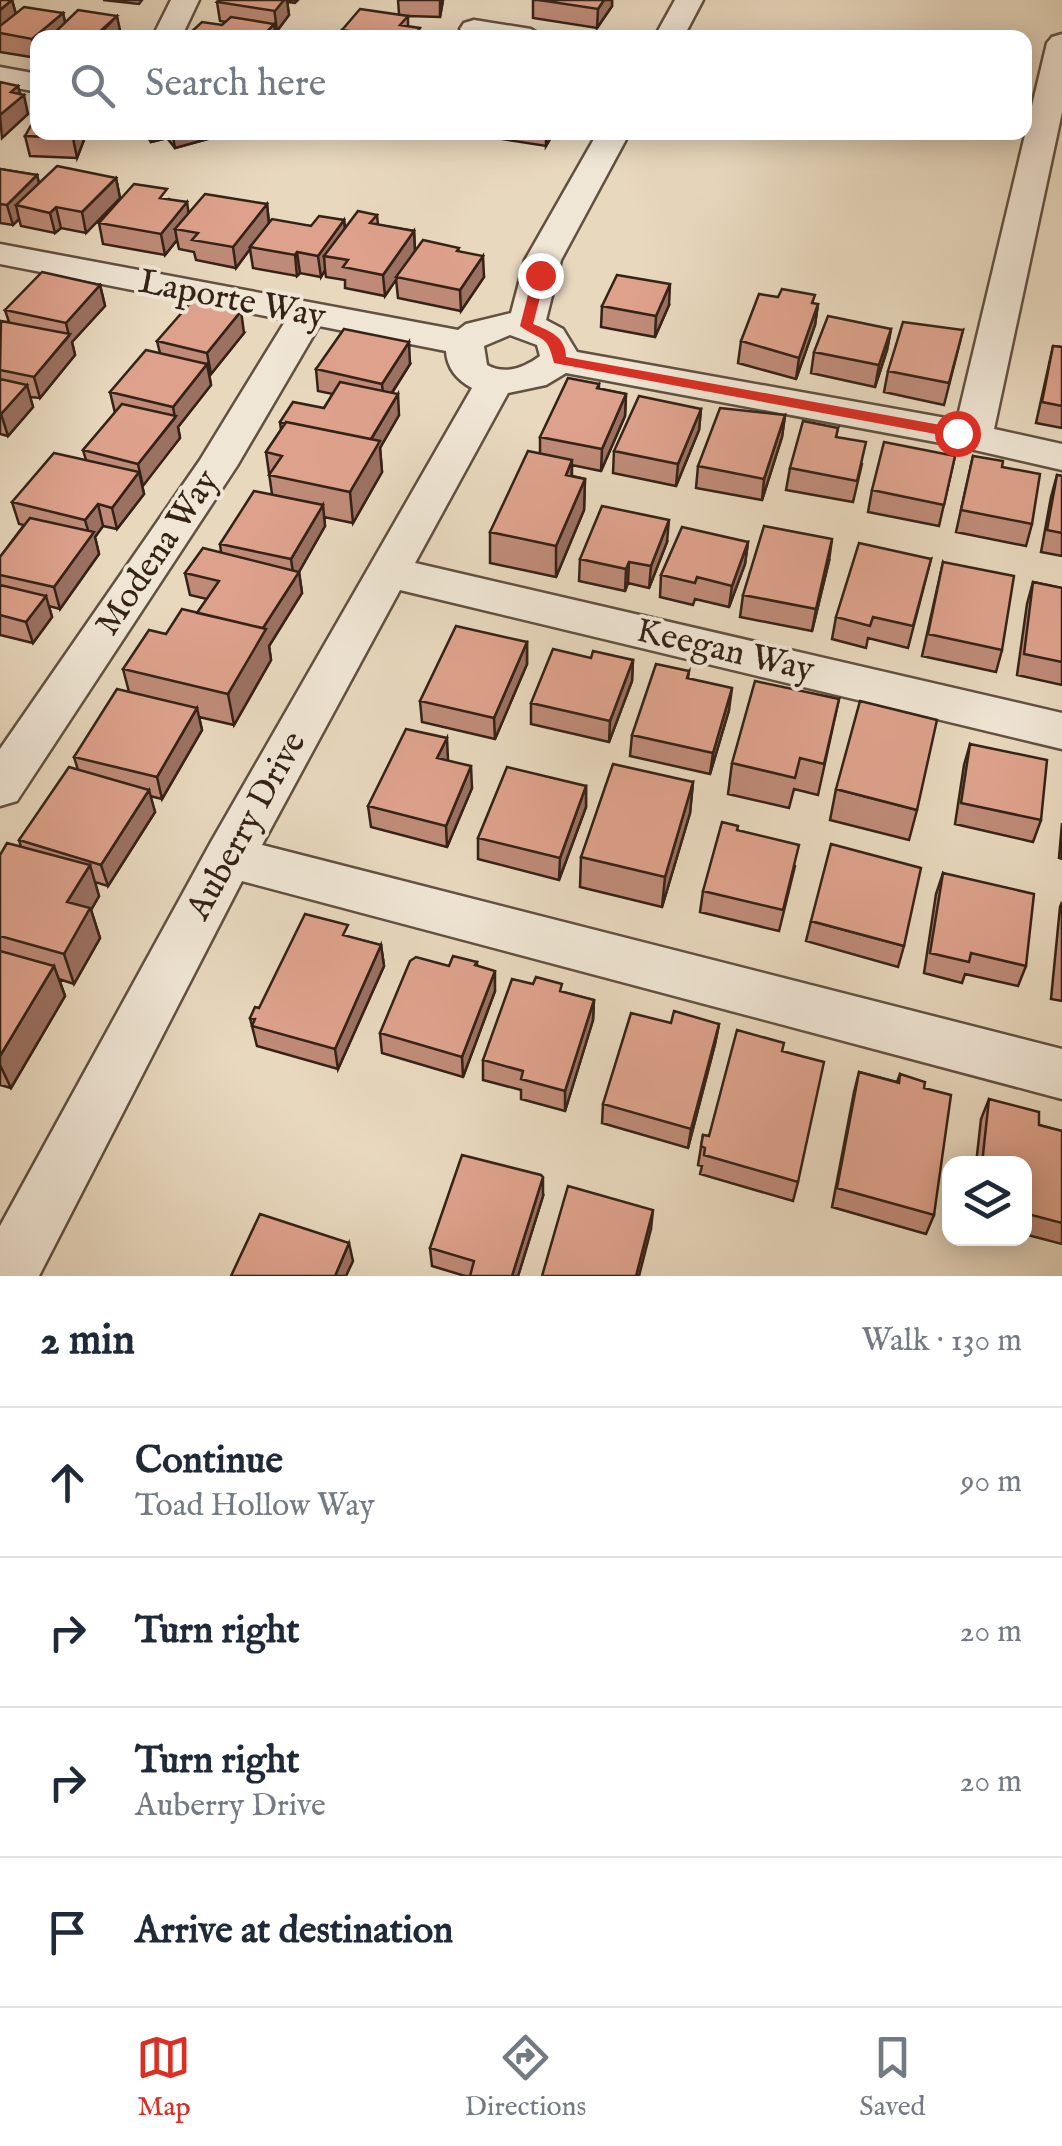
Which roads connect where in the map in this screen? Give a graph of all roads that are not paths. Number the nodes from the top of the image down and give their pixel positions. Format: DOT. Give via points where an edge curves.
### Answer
graph roads {
  1 [pos="185,0"];
  2 [pos="689,0"];
  3 [pos="489,2"];
  4 [pos="170,30"];
  5 [pos="473,30"];
  6 [pos="672,30"];
  7 [pos="1062,43"];
  8 [pos="0,76"];
  9 [pos="30,82"];
  10 [pos="610,140"];
  11 [pos="14,257"];
  12 [pos="0,289"];
  13 [pos="308,315"];
  14 [pos="526,326"];
  15 [pos="559,360"];
  16 [pos="480,362"];
  17 [pos="973,436"];
  18 [pos="1062,457"];
  19 [pos="388,572"];
  20 [pos="1062,731"];
  21 [pos="0,787"];
  22 [pos="229,856"];
  23 [pos="1062,1074"];
  24 [pos="6,1276"];
  1 -- 4 [label="street"];
  2 -- 6 [label="street"];
  3 -- 5 [label="street"];
  7 -- 17 [label="street"];
  8 -- 9 [label="street"];
  10 -- 14 [label="street" via="543,260"];
  11 -- 12 [label="street"];
  11 -- 13 [label="street, Laporte Way"];
  13 -- 16 [label="street, Laporte Way"];
  13 -- 21 [label="street, Modena Way" via="218,466"];
  14 -- 15 [label="street" via="550,336"];
  14 -- 16 [label="street" via="493,326"];
  15 -- 16 [label="street" via="529,381"];
  15 -- 17 [label="street"];
  16 -- 19 [label="street, Auberry Drive"];
  17 -- 18 [label="street"];
  19 -- 20 [label="street, Keegan Way"];
  19 -- 22 [label="street, Auberry Drive"];
  22 -- 23 [label="street"];
  22 -- 24 [label="street, Auberry Drive"];
}
